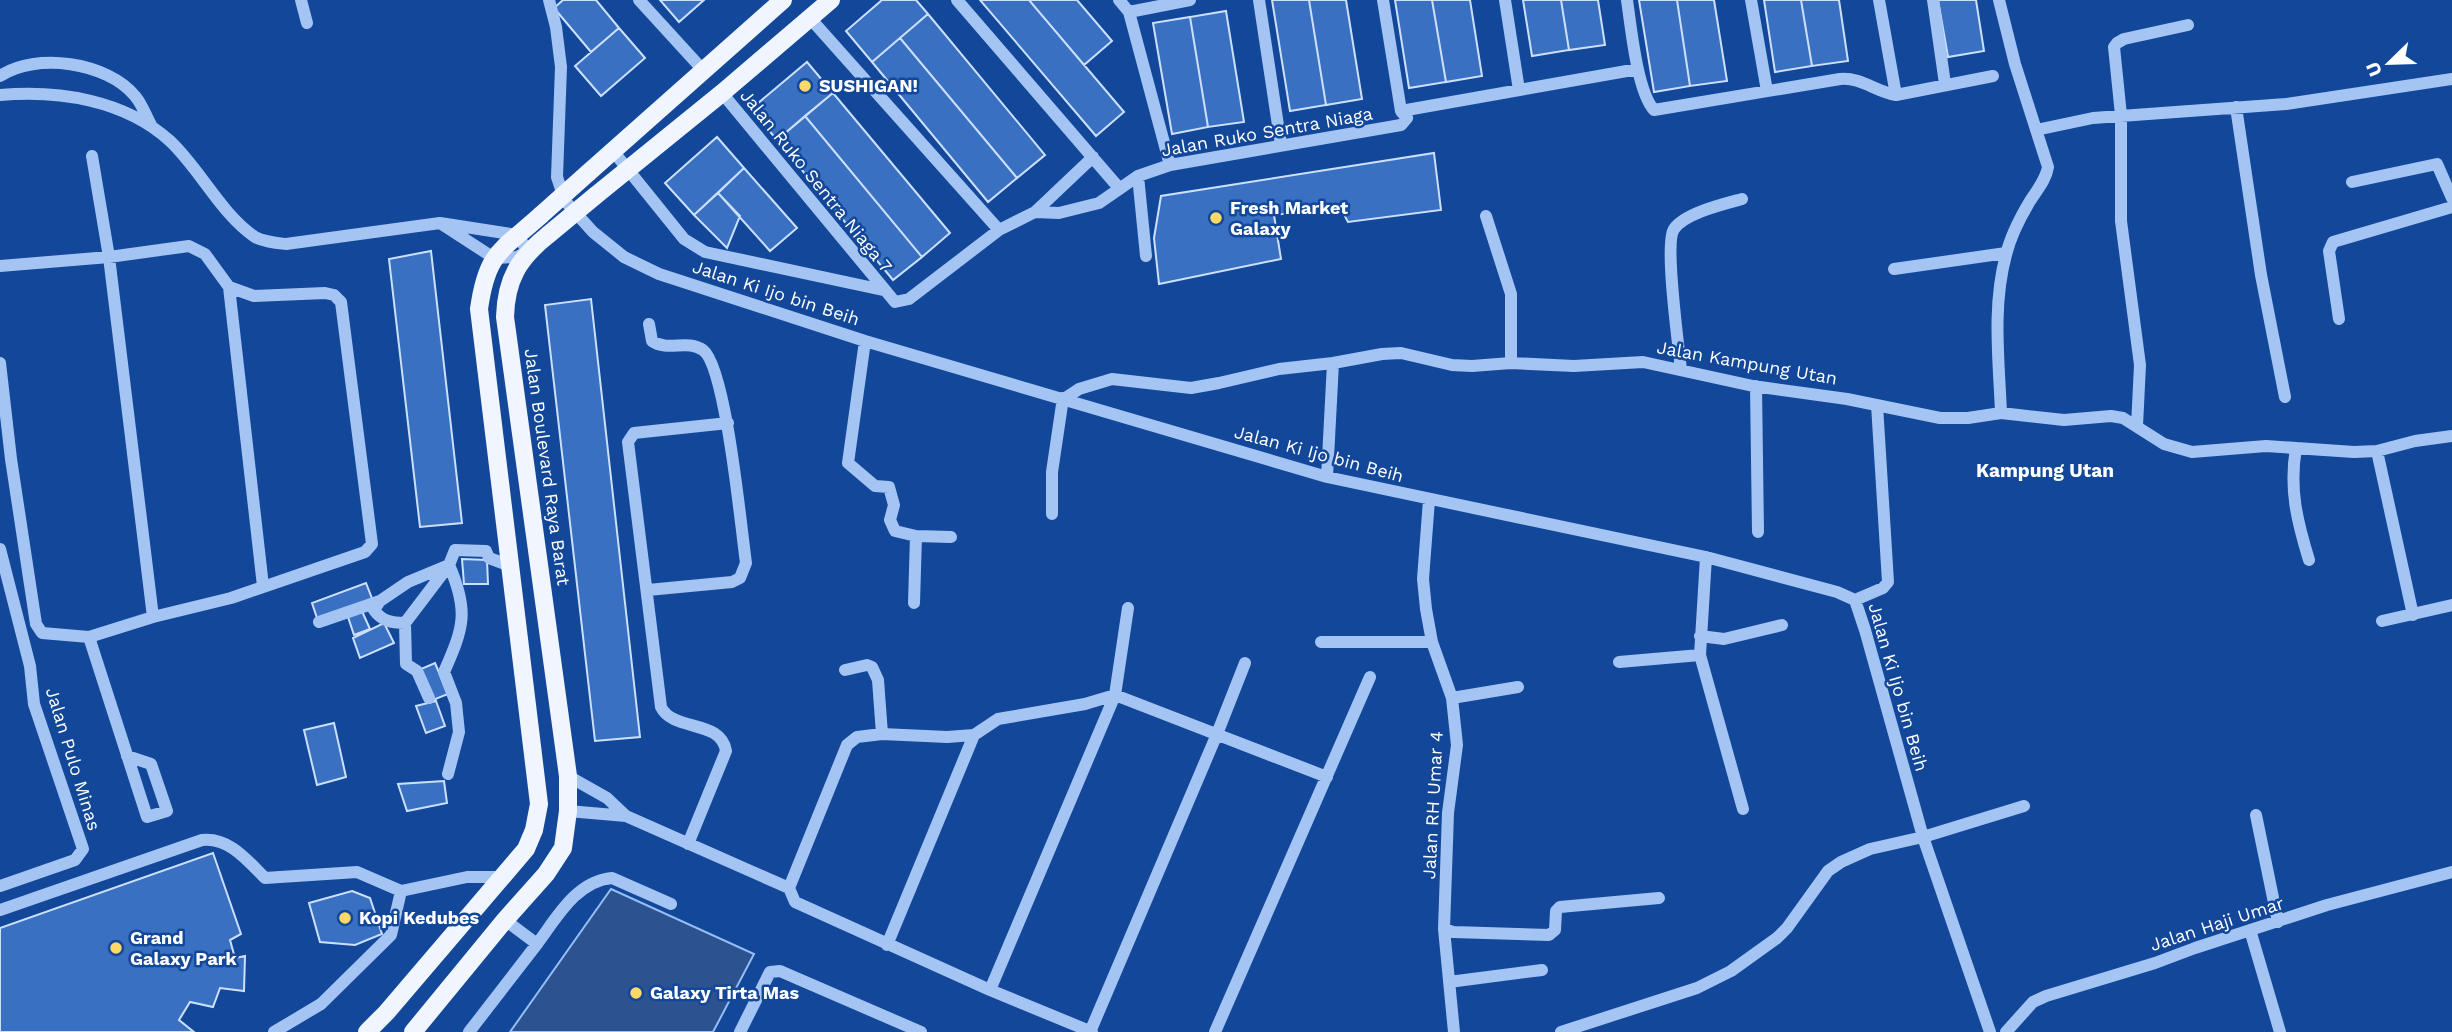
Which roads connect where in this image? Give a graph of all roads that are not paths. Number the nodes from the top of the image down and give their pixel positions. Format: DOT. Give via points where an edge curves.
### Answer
graph roads {
  1 [pos="301,0"];
  2 [pos="549,0"];
  3 [pos="639,0"];
  4 [pos="783,0"];
  5 [pos="831,0"];
  6 [pos="957,0"];
  7 [pos="1119,0"];
  8 [pos="1190,0"];
  9 [pos="1259,0"];
  10 [pos="1383,0"];
  11 [pos="1505,0"];
  12 [pos="1627,0"];
  13 [pos="1751,0"];
  14 [pos="1879,0"];
  15 [pos="1933,0"];
  16 [pos="1998,0"];
  17 [pos="1129,12"];
  18 [pos="809,17"];
  19 [pos="307,23"];
  20 [pos="2188,25"];
  21 [pos="703,69"];
  22 [pos="1638,69"];
  23 [pos="0,76"];
  24 [pos="1993,76"];
  25 [pos="2448,80"];
  26 [pos="1945,84"];
  27 [pos="1519,90"];
  28 [pos="1767,91"];
  29 [pos="722,93"];
  30 [pos="0,95"];
  31 [pos="1896,95"];
  32 [pos="2236,107"];
  33 [pos="1401,111"];
  34 [pos="2121,115"];
  35 [pos="643,123"];
  36 [pos="151,125"];
  37 [pos="2036,130"];
  38 [pos="663,143"];
  39 [pos="1281,145"];
  40 [pos="612,151"];
  41 [pos="92,156"];
  42 [pos="1093,157"];
  43 [pos="1170,165"];
  44 [pos="628,170"];
  45 [pos="1138,176"];
  46 [pos="2352,182"];
  47 [pos="1119,188"];
  48 [pos="2452,198"];
  49 [pos="1742,199"];
  50 [pos="2452,207"];
  51 [pos="1035,212"];
  52 [pos="1486,216"];
  53 [pos="440,223"];
  54 [pos="999,230"];
  55 [pos="517,235"];
  56 [pos="528,251"];
  57 [pos="2006,253"];
  58 [pos="1146,256"];
  59 [pos="109,257"];
  60 [pos="494,258"];
  61 [pos="0,266"];
  62 [pos="1894,269"];
  63 [pos="229,287"];
  64 [pos="883,290"];
  65 [pos="2339,319"];
  66 [pos="649,324"];
  67 [pos="865,341"];
  68 [pos="0,363"];
  69 [pos="1333,363"];
  70 [pos="1511,363"];
  71 [pos="1681,370"];
  72 [pos="1756,386"];
  73 [pos="2285,397"];
  74 [pos="1063,399"];
  75 [pos="1877,405"];
  76 [pos="2001,413"];
  77 [pos="728,423"];
  78 [pos="2137,426"];
  79 [pos="2452,436"];
  80 [pos="2296,448"];
  81 [pos="2377,451"];
  82 [pos="1327,477"];
  83 [pos="1429,500"];
  84 [pos="531,501"];
  85 [pos="502,505"];
  86 [pos="1052,514"];
  87 [pos="1758,532"];
  88 [pos="916,536"];
  89 [pos="951,537"];
  90 [pos="0,549"];
  91 [pos="1706,557"];
  92 [pos="2309,560"];
  93 [pos="449,565"];
  94 [pos="508,565"];
  95 [pos="263,586"];
  96 [pos="648,590"];
  97 [pos="1855,600"];
  98 [pos="380,601"];
  99 [pos="914,604"];
  100 [pos="2452,606"];
  101 [pos="1128,608"];
  102 [pos="2413,615"];
  103 [pos="153,617"];
  104 [pos="2382,621"];
  105 [pos="319,622"];
  106 [pos="405,624"];
  107 [pos="1782,625"];
  108 [pos="1700,636"];
  109 [pos="89,637"];
  110 [pos="1321,642"];
  111 [pos="1432,642"];
  112 [pos="1700,655"];
  113 [pos="1619,662"];
  114 [pos="1245,663"];
  115 [pos="845,670"];
  116 [pos="1370,677"];
  117 [pos="1518,687"];
  118 [pos="1115,695"];
  119 [pos="429,698"];
  120 [pos="1452,698"];
  121 [pos="882,734"];
  122 [pos="1217,734"];
  123 [pos="974,735"];
  124 [pos="127,756"];
  125 [pos="448,774"];
  126 [pos="568,776"];
  127 [pos="1327,777"];
  128 [pos="2024,806"];
  129 [pos="1743,809"];
  130 [pos="568,811"];
  131 [pos="2256,815"];
  132 [pos="626,816"];
  133 [pos="1923,838"];
  134 [pos="688,844"];
  135 [pos="2452,872"];
  136 [pos="502,877"];
  137 [pos="0,886"];
  138 [pos="789,888"];
  139 [pos="401,891"];
  140 [pos="1659,898"];
  141 [pos="671,904"];
  142 [pos="0,910"];
  143 [pos="505,920"];
  144 [pos="2278,922"];
  145 [pos="1444,929"];
  146 [pos="2250,930"];
  147 [pos="537,944"];
  148 [pos="887,945"];
  149 [pos="1542,970"];
  150 [pos="1449,982"];
  151 [pos="990,990"];
  152 [pos="893,1026"];
  153 [pos="274,1032"];
  154 [pos="367,1032"];
  155 [pos="413,1032"];
  156 [pos="469,1032"];
  157 [pos="740,1032"];
  158 [pos="921,1032"];
  159 [pos="1091,1032"];
  160 [pos="1215,1032"];
  161 [pos="1454,1032"];
  162 [pos="1561,1032"];
  163 [pos="1990,1032"];
  164 [pos="2006,1032"];
  165 [pos="2280,1032"];
  1 -- 19 [label="street"];
  2 -- 67 [label="street, Jalan Ki Ijo bin Beih" via="561,66 557,177 573,212 624,257 659,274"];
  3 -- 21 [label="street"];
  4 -- 21 [label="main road"];
  5 -- 18 [label="main road, Jalan Boulevard Raya Barat"];
  6 -- 42 [label="street"];
  7 -- 17 [label="street"];
  8 -- 17 [label="street"];
  9 -- 39 [label="street"];
  10 -- 33 [label="street"];
  11 -- 27 [label="street"];
  12 -- 22 [label="street"];
  13 -- 28 [label="street"];
  14 -- 31 [label="street"];
  15 -- 26 [label="street"];
  16 -- 37 [label="street"];
  17 -- 43 [label="street"];
  18 -- 29 [label="main road, Jalan Boulevard Raya Barat"];
  18 -- 54 [label="street"];
  20 -- 34 [label="street" via="2124,38 2114,47"];
  21 -- 35 [label="main road"];
  22 -- 27 [label="street"];
  22 -- 28 [label="street" via="1654,110"];
  23 -- 36 [label="street" via="27,64 55,63 106,74 136,96"];
  24 -- 26 [label="street"];
  25 -- 32 [label="street"];
  26 -- 31 [label="street"];
  27 -- 33 [label="street"];
  28 -- 31 [label="street" via="1849,78"];
  29 -- 38 [label="main road, Jalan Boulevard Raya Barat"];
  29 -- 64 [label="street, Jalan Ruko Sentra Niaga 7"];
  30 -- 36 [label="street" via="64,95 98,103"];
  32 -- 34 [label="street"];
  32 -- 73 [label="street" via="2263,288"];
  33 -- 39 [label="street, Jalan Ruko Sentra Niaga" via="1407,118 1401,125"];
  34 -- 37 [label="street"];
  34 -- 78 [label="street" via="2121,221 2140,365"];
  35 -- 38 [label="main road"];
  35 -- 40 [label="main road"];
  36 -- 53 [label="street" via="256,237 286,244"];
  37 -- 57 [label="street" via="2047,173"];
  38 -- 44 [label="main road, Jalan Boulevard Raya Barat"];
  39 -- 43 [label="street, Jalan Ruko Sentra Niaga"];
  40 -- 44 [label="street"];
  40 -- 55 [label="main road, bridge"];
  41 -- 59 [label="street"];
  42 -- 47 [label="street"];
  42 -- 51 [label="street"];
  43 -- 45 [label="street, Jalan Ruko Sentra Niaga"];
  44 -- 56 [label="main road, Jalan Boulevard Raya Barat, bridge"];
  44 -- 64 [label="street" via="684,239 705,252"];
  45 -- 47 [label="street, Jalan Ruko Sentra Niaga"];
  45 -- 58 [label="street"];
  46 -- 48 [label="street" via="2437,164"];
  47 -- 51 [label="street, Jalan Ruko Sentra Niaga" via="1099,203 1079,210"];
  49 -- 71 [label="street" via="1687,218 1673,229 1672,279"];
  50 -- 65 [label="street" via="2333,242 2329,251"];
  51 -- 54 [label="street, Jalan Ruko Sentra Niaga"];
  52 -- 70 [label="street" via="1511,293"];
  53 -- 55 [label="street"];
  53 -- 60 [label="street"];
  54 -- 64 [label="street, Jalan Ruko Sentra Niaga" via="909,299 895,302"];
  55 -- 56 [label="street"];
  55 -- 60 [label="main road"];
  56 -- 60 [label="street" via="517,257"];
  56 -- 84 [label="main road, Jalan Boulevard Raya Barat" via="512,276 505,317"];
  57 -- 62 [label="street"];
  57 -- 76 [label="street" via="1998,307"];
  59 -- 61 [label="street"];
  59 -- 63 [label="street" via="196,247"];
  59 -- 103 [label="street"];
  60 -- 85 [label="main road" via="483,280 479,309"];
  63 -- 95 [label="street"];
  63 -- 95 [label="street" via="254,296 325,293 341,302 372,544 365,552"];
  66 -- 77 [label="street" via="650,337 658,345 692,344 706,352"];
  67 -- 74 [label="street, Jalan Ki Ijo bin Beih"];
  67 -- 88 [label="street" via="848,463 875,486 889,487 895,531"];
  68 -- 109 [label="street" via="36,624 43,633"];
  69 -- 70 [label="street, Jalan Kampung Utan" via="1382,354 1416,355 1452,365"];
  69 -- 74 [label="street, Jalan Kampung Utan" via="1191,388 1112,379"];
  69 -- 82 [label="street"];
  70 -- 71 [label="street, Jalan Kampung Utan" via="1643,362"];
  71 -- 72 [label="street, Jalan Kampung Utan"];
  72 -- 75 [label="street, Jalan Kampung Utan"];
  72 -- 87 [label="street"];
  74 -- 82 [label="street, Jalan Ki Ijo bin Beih"];
  74 -- 86 [label="street" via="1052,472"];
  75 -- 76 [label="street, Jalan Kampung Utan" via="1940,418"];
  75 -- 97 [label="street" via="1888,582"];
  76 -- 78 [label="street, Jalan Kampung Utan" via="2064,420 2111,416"];
  77 -- 96 [label="street" via="746,563 740,578"];
  77 -- 96 [label="street" via="634,433 628,442"];
  78 -- 80 [label="street, Jalan Kampung Utan" via="2164,444 2192,452"];
  79 -- 81 [label="street, Jalan Kampung Utan"];
  80 -- 81 [label="street, Jalan Kampung Utan"];
  80 -- 92 [label="street" via="2291,474"];
  81 -- 102 [label="street"];
  82 -- 83 [label="street, Jalan Ki Ijo bin Beih"];
  83 -- 91 [label="street, Jalan Ki Ijo bin Beih"];
  83 -- 111 [label="street, Jalan RH Umar 4" via="1423,579"];
  84 -- 85 [label="main road"];
  84 -- 126 [label="main road, Jalan Boulevard Raya Barat"];
  85 -- 94 [label="main road"];
  88 -- 89 [label="street"];
  88 -- 99 [label="street"];
  90 -- 137 [label="street, Jalan Pulo Minas" via="30,666 34,704 83,849 75,860"];
  91 -- 97 [label="street, Jalan Ki Ijo bin Beih"];
  91 -- 108 [label="street"];
  93 -- 94 [label="street" via="455,550 486,551 489,558"];
  93 -- 98 [label="street" via="408,582"];
  93 -- 106 [label="street"];
  93 -- 125 [label="street" via="463,601 459,638 444,671 460,732"];
  94 -- 136 [label="main road" via="539,804 526,849"];
  95 -- 103 [label="street"];
  96 -- 134 [label="street" via="663,710 668,717 717,734 726,751"];
  97 -- 133 [label="street, Jalan Ki Ijo bin Beih"];
  98 -- 105 [label="street"];
  98 -- 106 [label="street" via="374,610 380,619"];
  100 -- 102 [label="street"];
  101 -- 118 [label="street"];
  102 -- 104 [label="street"];
  103 -- 109 [label="street"];
  106 -- 119 [label="street" via="406,664 417,671"];
  107 -- 108 [label="street" via="1724,639"];
  108 -- 112 [label="street"];
  109 -- 124 [label="street"];
  110 -- 111 [label="street"];
  111 -- 120 [label="street, Jalan RH Umar 4"];
  112 -- 113 [label="street"];
  112 -- 129 [label="street"];
  114 -- 122 [label="street"];
  115 -- 121 [label="street" via="867,665 875,672"];
  116 -- 127 [label="street"];
  117 -- 120 [label="street"];
  118 -- 122 [label="street"];
  118 -- 123 [label="street" via="998,719"];
  118 -- 151 [label="street"];
  120 -- 145 [label="street, Jalan RH Umar 4" via="1457,745 1448,813"];
  121 -- 123 [label="street"];
  121 -- 138 [label="street" via="858,737 847,745"];
  122 -- 127 [label="street"];
  122 -- 159 [label="street"];
  123 -- 148 [label="street"];
  124 -- 124 [label="street" via="147,817 167,811 151,764"];
  126 -- 130 [label="main road, Jalan Boulevard Raya Barat"];
  126 -- 132 [label="street"];
  127 -- 160 [label="street"];
  128 -- 133 [label="street"];
  130 -- 132 [label="street"];
  130 -- 143 [label="main road, Jalan Boulevard Raya Barat" via="563,848"];
  131 -- 144 [label="street"];
  132 -- 134 [label="street"];
  133 -- 162 [label="street" via="1870,849 1841,862 1828,871 1777,938 1710,983"];
  133 -- 163 [label="street, Jalan Ki Ijo bin Beih"];
  134 -- 138 [label="street"];
  135 -- 144 [label="street, Jalan Haji Umar"];
  136 -- 139 [label="street" via="467,877"];
  136 -- 154 [label="main road"];
  138 -- 148 [label="street" via="794,902"];
  139 -- 142 [label="street" via="357,872 265,878 231,846 214,839"];
  139 -- 153 [label="street" via="391,935 320,1004"];
  140 -- 145 [label="street" via="1560,907 1555,930 1549,935"];
  141 -- 147 [label="street" via="606,879 573,898"];
  143 -- 147 [label="street"];
  143 -- 155 [label="main road, Jalan Boulevard Raya Barat"];
  144 -- 146 [label="street, Jalan Haji Umar"];
  145 -- 150 [label="street, Jalan RH Umar 4"];
  146 -- 164 [label="street, Jalan Haji Umar" via="2046,996 2033,1002"];
  146 -- 165 [label="street"];
  147 -- 156 [label="street"];
  148 -- 151 [label="street"];
  149 -- 150 [label="street"];
  150 -- 161 [label="street, Jalan RH Umar 4"];
  151 -- 159 [label="street"];
  152 -- 157 [label="street" via="780,971 770,972"];
  152 -- 158 [label="street"];
}
